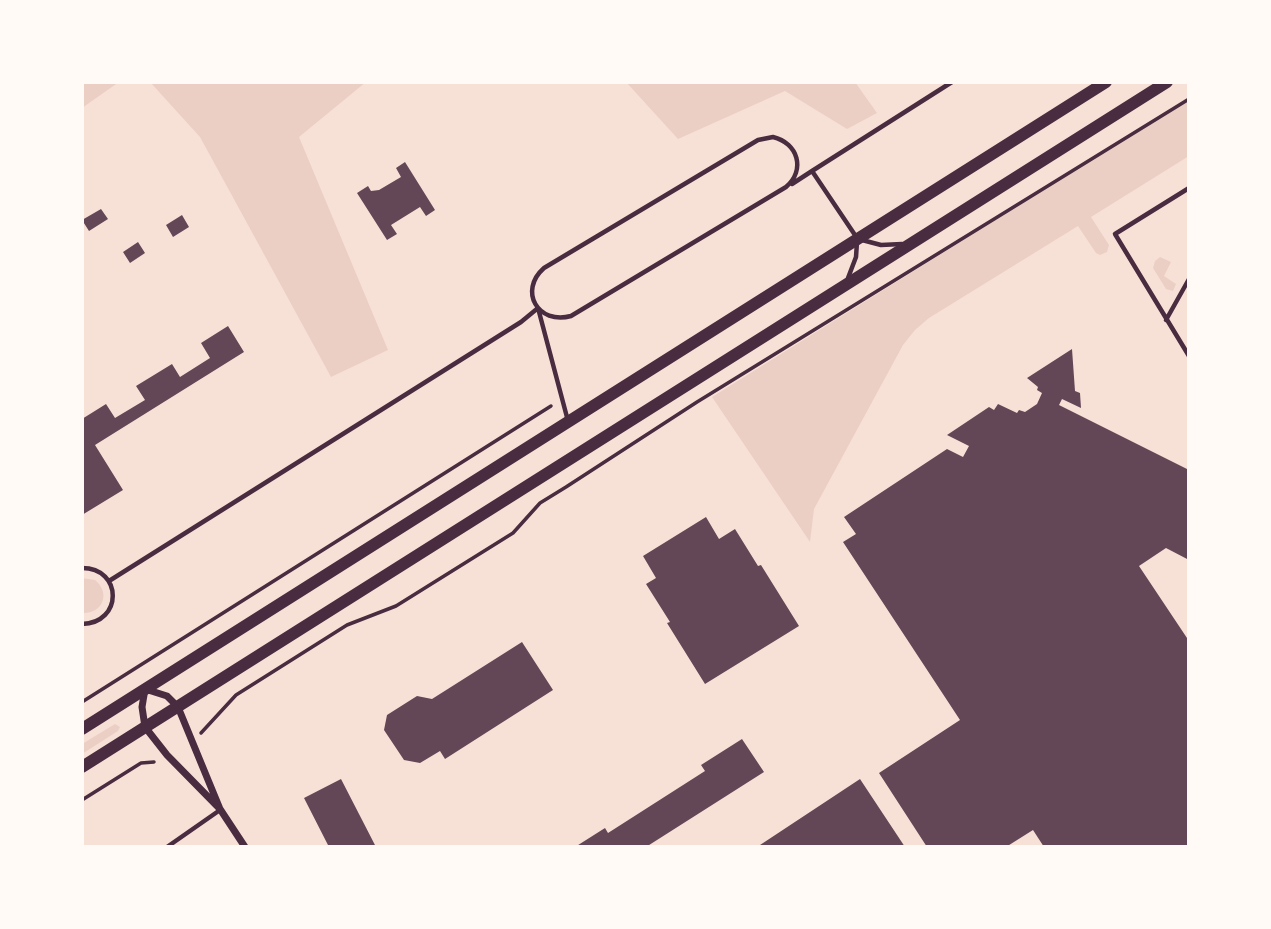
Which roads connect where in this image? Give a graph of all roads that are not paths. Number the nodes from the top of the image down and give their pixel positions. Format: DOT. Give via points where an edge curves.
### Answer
graph roads {
  1 [pos="952,82"];
  2 [pos="1106,82"];
  3 [pos="1167,82"];
  4 [pos="812,171"];
  5 [pos="786,187"];
  6 [pos="1189,188"];
  7 [pos="858,239"];
  8 [pos="912,243"];
  9 [pos="1189,279"];
  10 [pos="845,285"];
  11 [pos="538,308"];
  12 [pos="1166,320"];
  13 [pos="1189,356"];
  14 [pos="568,422"];
  15 [pos="82,568"];
  16 [pos="109,581"];
  17 [pos="82,624"];
  18 [pos="145,689"];
  19 [pos="178,707"];
  20 [pos="145,727"];
  21 [pos="82,729"];
  22 [pos="82,767"];
  23 [pos="220,809"];
  24 [pos="167,847"];
  25 [pos="245,847"];
  1 -- 4 [label="lane"];
  2 -- 7 [label="main road"];
  3 -- 8 [label="main road"];
  4 -- 5 [label="lane"];
  4 -- 7 [label="lane"];
  5 -- 11 [label="lane" via="571,316 551,317"];
  5 -- 11 [label="lane" via="797,170 794,150 778,138 758,140 544,268 532,289"];
  6 -- 12 [label="lane" via="1115,234"];
  7 -- 8 [label="lane" via="881,245"];
  7 -- 10 [label="lane"];
  7 -- 14 [label="main road"];
  8 -- 10 [label="main road"];
  9 -- 12 [label="lane"];
  10 -- 19 [label="main road"];
  11 -- 14 [label="lane"];
  11 -- 16 [label="lane"];
  12 -- 13 [label="lane"];
  14 -- 18 [label="main road"];
  15 -- 16 [label="lane" via="96,570"];
  16 -- 17 [label="lane" via="113,597 107,613 94,623"];
  18 -- 19 [label="street" via="167,696"];
  18 -- 20 [label="street"];
  18 -- 21 [label="main road"];
  19 -- 20 [label="main road"];
  19 -- 23 [label="street"];
  20 -- 22 [label="main road"];
  20 -- 23 [label="street"];
  23 -- 24 [label="lane"];
  23 -- 25 [label="street"];
}
